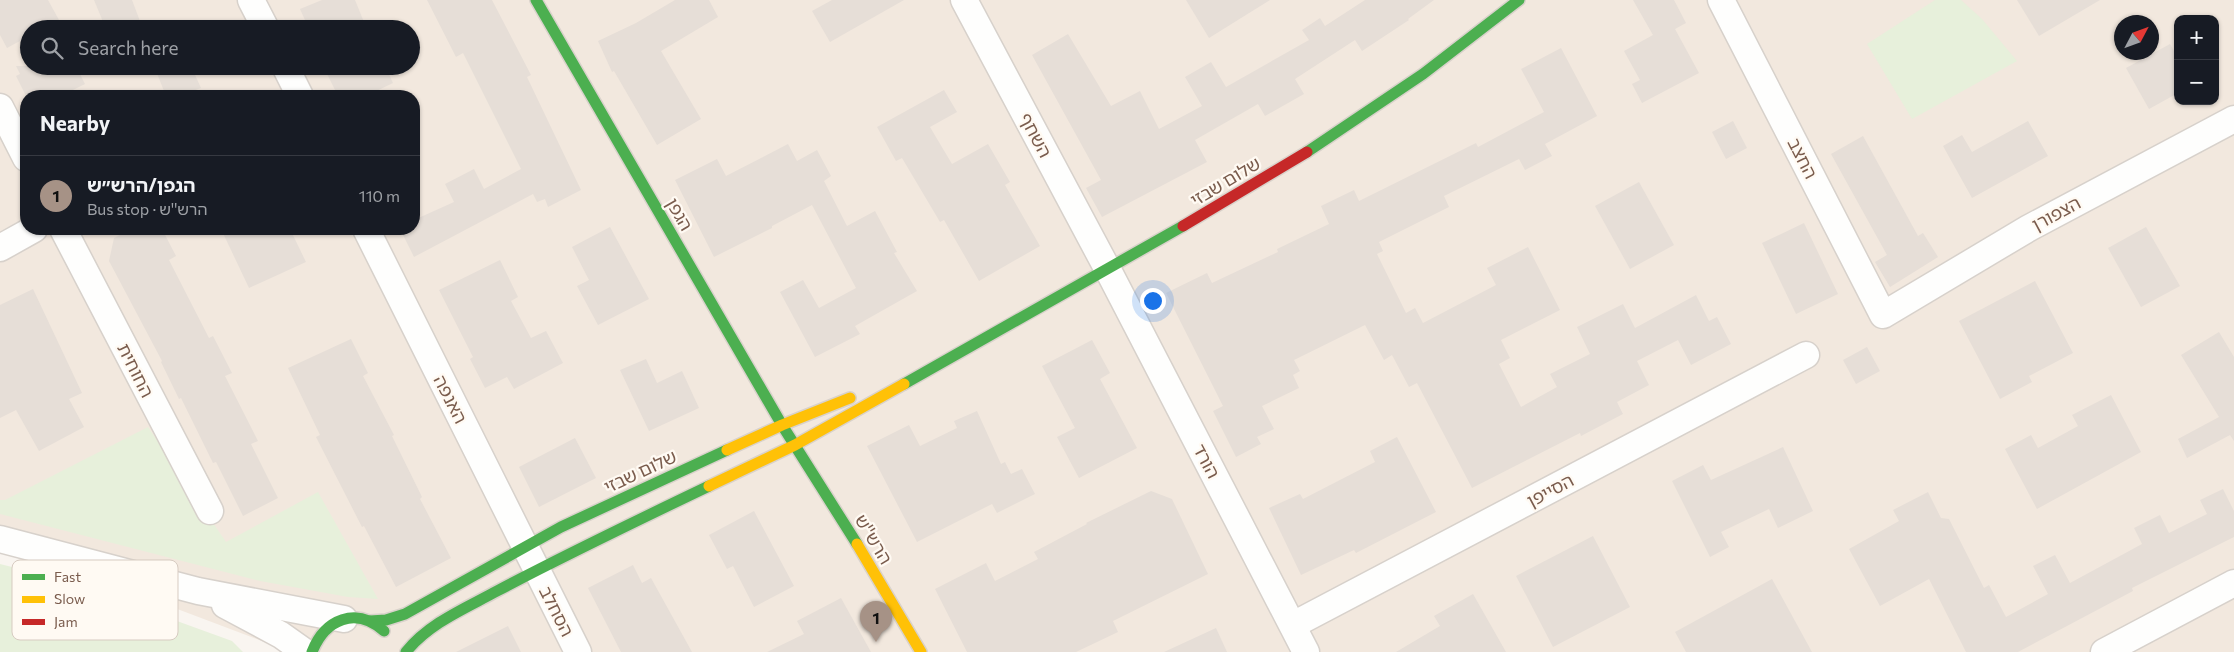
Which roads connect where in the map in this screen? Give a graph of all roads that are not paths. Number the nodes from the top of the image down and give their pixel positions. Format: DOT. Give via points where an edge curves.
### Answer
graph roads {
  1 [pos="251,0"];
  2 [pos="536,0"];
  3 [pos="964,0"];
  4 [pos="1519,0"];
  5 [pos="1722,0"];
  6 [pos="261,20"];
  7 [pos="289,75"];
  8 [pos="297,90"];
  9 [pos="0,107"];
  10 [pos="2234,119"];
  11 [pos="20,146"];
  12 [pos="23,235"];
  13 [pos="66,235"];
  14 [pos="369,235"];
  15 [pos="0,248"];
  16 [pos="1108,270"];
  17 [pos="1883,315"];
  18 [pos="1806,355"];
  19 [pos="934,366"];
  20 [pos="782,425"];
  21 [pos="795,445"];
  22 [pos="210,511"];
  23 [pos="0,539"];
  24 [pos="524,547"];
  25 [pos="80,560"];
  26 [pos="536,570"];
  27 [pos="2234,583"];
  28 [pos="178,586"];
  29 [pos="198,591"];
  30 [pos="344,619"];
  31 [pos="370,621"];
  32 [pos="1293,625"];
  33 [pos="390,638"];
  34 [pos="399,651"];
  35 [pos="305,652"];
  36 [pos="312,652"];
  37 [pos="578,652"];
  38 [pos="921,652"];
  39 [pos="1306,652"];
  40 [pos="2104,652"];
  1 -- 6 [label="street"];
  2 -- 20 [label="street, הגפן"];
  3 -- 16 [label="street, השחף"];
  4 -- 16 [label="street, שלום שבזי" via="1423,74 1289,164"];
  5 -- 17 [label="street, החצב"];
  7 -- 8 [label="street"];
  9 -- 11 [label="street"];
  10 -- 17 [label="street, הצפורן" via="2029,228"];
  12 -- 15 [label="street"];
  13 -- 22 [label="street, החוחית"];
  14 -- 24 [label="street, האנפה"];
  16 -- 19 [label="street, שלום שבזי"];
  16 -- 32 [label="street, הורד"];
  18 -- 32 [label="street, הסייפן"];
  19 -- 20 [label="street, שלום שבזי"];
  19 -- 21 [label="street, שלום שבזי"];
  20 -- 21 [label="street, הגפן"];
  20 -- 24 [label="street, שלום שבזי" via="626,496"];
  21 -- 26 [label="street, שלום שבזי"];
  21 -- 38 [label="street, הרש''ש"];
  23 -- 25 [label="street"];
  24 -- 26 [label="street, האנפה"];
  24 -- 31 [label="street, שלום שבזי" via="405,614"];
  26 -- 34 [label="street, שלום שבזי" via="430,629"];
  26 -- 37 [label="street, הסחלב"];
  27 -- 40 [label="street"];
  28 -- 29 [label="street"];
  29 -- 30 [label="street"];
  29 -- 35 [label="street" via="257,621"];
  30 -- 31 [label="street, שלום שבזי"];
  30 -- 36 [label="street" via="322,632"];
  31 -- 33 [label="street"];
  32 -- 39 [label="street, הורד"];
}
